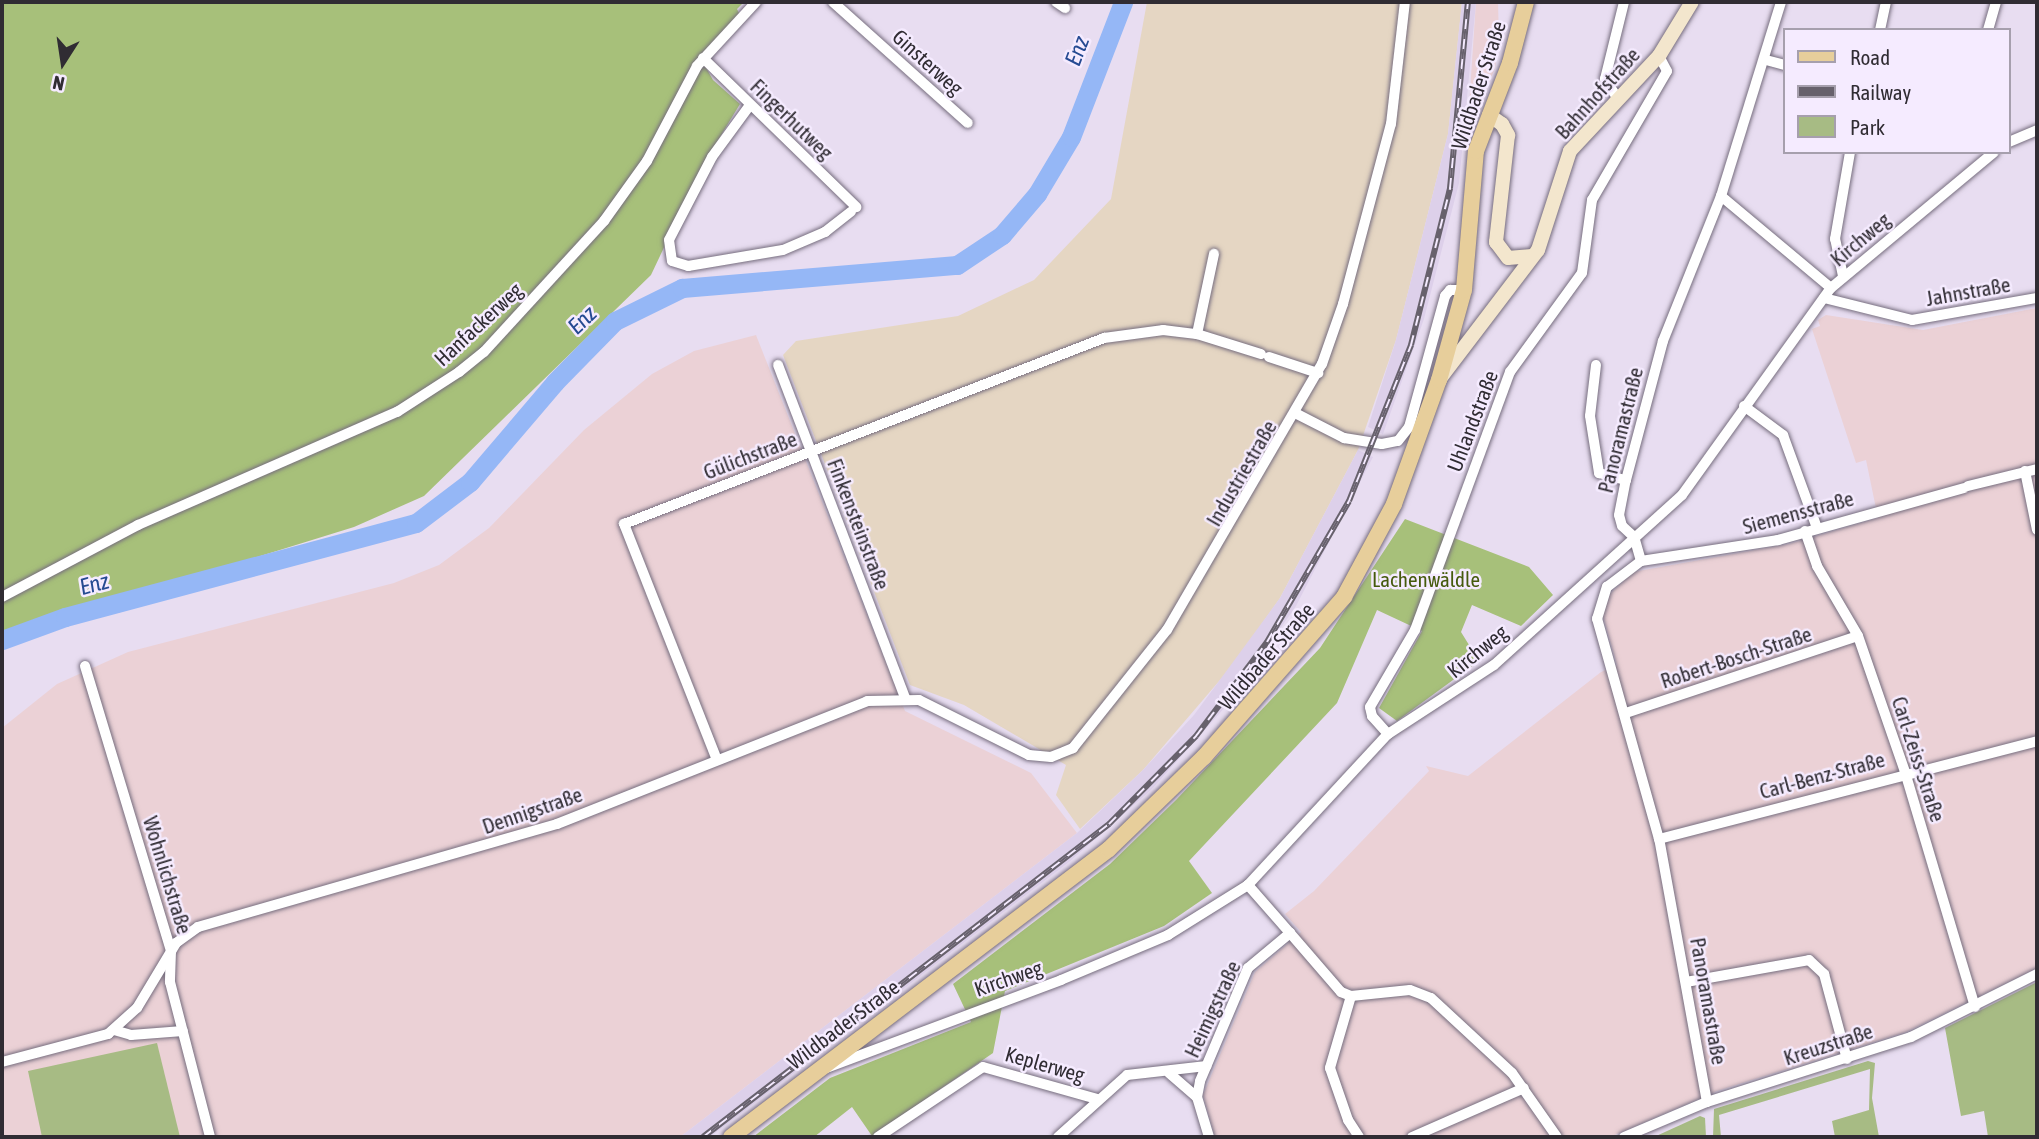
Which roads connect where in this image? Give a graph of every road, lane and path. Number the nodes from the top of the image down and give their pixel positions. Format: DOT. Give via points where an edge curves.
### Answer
graph roads {
  1 [pos="756,2"];
  2 [pos="833,2"];
  3 [pos="1405,2"];
  4 [pos="1527,2"];
  5 [pos="1624,2"];
  6 [pos="1692,2"];
  7 [pos="1781,2"];
  8 [pos="1886,2"];
  9 [pos="1996,2"];
  10 [pos="1880,28"];
  11 [pos="1989,28"];
  12 [pos="1659,55"];
  13 [pos="703,58"];
  14 [pos="1766,60"];
  15 [pos="1784,65"];
  16 [pos="1618,99"];
  17 [pos="750,106"];
  18 [pos="1489,115"];
  19 [pos="968,123"];
  20 [pos="2037,130"];
  21 [pos="2011,141"];
  22 [pos="1850,154"];
  23 [pos="1977,158"];
  24 [pos="1721,196"];
  25 [pos="1214,254"];
  26 [pos="1532,256"];
  27 [pos="1843,276"];
  28 [pos="1464,290"];
  29 [pos="1828,293"];
  30 [pos="2037,298"];
  31 [pos="1197,334"];
  32 [pos="778,365"];
  33 [pos="1596,365"];
  34 [pos="1318,373"];
  35 [pos="1438,380"];
  36 [pos="1744,406"];
  37 [pos="1297,414"];
  38 [pos="812,453"];
  39 [pos="2037,469"];
  40 [pos="2025,471"];
  41 [pos="1626,480"];
  42 [pos="1817,528"];
  43 [pos="2037,530"];
  44 [pos="1805,531"];
  45 [pos="1634,537"];
  46 [pos="1641,561"];
  47 [pos="2,597"];
  48 [pos="1858,636"];
  49 [pos="85,666"];
  50 [pos="905,698"];
  51 [pos="1626,713"];
  52 [pos="1388,734"];
  53 [pos="2037,741"];
  54 [pos="717,760"];
  55 [pos="1905,772"];
  56 [pos="1659,839"];
  57 [pos="1248,885"];
  58 [pos="1290,933"];
  59 [pos="171,951"];
  60 [pos="2037,974"];
  61 [pos="1686,982"];
  62 [pos="1351,996"];
  63 [pos="1975,1007"];
  64 [pos="114,1030"];
  65 [pos="183,1031"];
  66 [pos="865,1034"];
  67 [pos="886,1045"];
  68 [pos="1847,1059"];
  69 [pos="2,1062"];
  70 [pos="1206,1066"];
  71 [pos="815,1071"];
  72 [pos="1168,1073"];
  73 [pos="1524,1088"];
  74 [pos="1197,1097"];
  75 [pos="1097,1099"];
  76 [pos="1707,1101"];
  77 [pos="210,1137"];
  78 [pos="731,1137"];
  79 [pos="878,1137"];
  80 [pos="1058,1137"];
  81 [pos="1209,1137"];
  82 [pos="1359,1137"];
  83 [pos="1412,1137"];
  84 [pos="1557,1137"];
  85 [pos="1624,1137"];
  1 -- 13 [label="street, Hanfackerweg"];
  2 -- 19 [label="street, Ginsterweg"];
  3 -- 34 [label="street, Industriestraße" via="1391,124 1343,304"];
  4 -- 18 [label="main road, Wildbader Straße"];
  5 -- 16 [label="street" via="1605,79"];
  6 -- 12 [label="main road, Bahnhofstraße"];
  7 -- 14 [label="street, Panoramastraße"];
  8 -- 10 [label="street"];
  9 -- 11 [label="street"];
  12 -- 16 [label="main road, Bahnhofstraße"];
  12 -- 52 [label="street, Uhlandstraße" via="1667,71 1588,215 1582,273 1510,372 1415,630 1370,707"];
  13 -- 17 [label="street, Fingerhutweg"];
  13 -- 47 [label="street, Hanfackerweg" via="622,199 557,274 459,372 397,412 138,525"];
  14 -- 15 [label="street"];
  14 -- 24 [label="street, Panoramastraße"];
  16 -- 26 [label="main road, Bahnhofstraße" via="1570,151 1557,182 1545,236"];
  17 -- 17 [label="street, Fingerhutweg" via="712,157 669,240 672,261 688,266 783,250 825,232 854,210"];
  18 -- 26 [label="main road" via="1508,135 1496,242 1508,258"];
  18 -- 28 [label="main road, Wildbader Straße" via="1473,173"];
  20 -- 21 [label="street"];
  22 -- 27 [label="street" via="1835,239"];
  23 -- 27 [label="street, Kirchweg"];
  24 -- 29 [label="street"];
  24 -- 41 [label="street, Panoramastraße" via="1663,341"];
  25 -- 31 [label="street"];
  26 -- 35 [label="main road, Bahnhofstraße" via="1525,272"];
  27 -- 29 [label="street, Kirchweg"];
  28 -- 35 [label="main road, Wildbader Straße"];
  28 -- 37 [label="street" via="1450,290 1445,296 1409,427 1398,440 1382,444 1344,438"];
  29 -- 30 [label="street, Jahnstraße" via="1912,320"];
  29 -- 36 [label="street, Kirchweg"];
  31 -- 34 [label="street"];
  31 -- 38 [label="street, Gülichstraße" via="1127,332"];
  32 -- 38 [label="street, Finkensteinstraße"];
  33 -- 41 [label="street" via="1590,416 1599,473"];
  34 -- 37 [label="street, Industriestraße"];
  35 -- 66 [label="main road, Wildbader Straße" via="1394,504 1364,563 1300,652 1204,757 1109,849"];
  36 -- 42 [label="street" via="1783,435"];
  36 -- 45 [label="street, Kirchweg" via="1682,495"];
  37 -- 50 [label="street, Industriestraße" via="1167,630 1073,748 1051,757 1029,755 952,713"];
  38 -- 50 [label="street, Finkensteinstraße"];
  38 -- 54 [label="street, Gülichstraße" via="624,524"];
  39 -- 40 [label="street, Siemensstraße"];
  40 -- 42 [label="street, Siemensstraße"];
  40 -- 43 [label="street"];
  41 -- 45 [label="street, Panoramastraße" via="1619,515 1622,526"];
  42 -- 44 [label="street, Siemensstraße"];
  44 -- 46 [label="street, Siemensstraße" via="1748,547"];
  44 -- 48 [label="street, Carl-Zeiss-Straße" via="1817,566"];
  45 -- 46 [label="street, Panoramastraße"];
  45 -- 52 [label="street, Kirchweg" via="1494,665"];
  46 -- 51 [label="street, Panoramastraße" via="1607,587 1597,619"];
  48 -- 51 [label="street, Robert-Bosch-Straße"];
  48 -- 55 [label="street, Carl-Zeiss-Straße"];
  49 -- 59 [label="street, Wohnlichstraße"];
  50 -- 54 [label="street, Dennigstraße" via="867,701"];
  51 -- 56 [label="street, Panoramastraße"];
  52 -- 57 [label="street, Kirchweg"];
  53 -- 55 [label="street, Carl-Benz-Straße"];
  54 -- 59 [label="street, Dennigstraße" via="488,846 210,922"];
  55 -- 56 [label="street, Carl-Benz-Straße"];
  55 -- 63 [label="street, Carl-Zeiss-Straße"];
  56 -- 61 [label="street, Panoramastraße"];
  57 -- 58 [label="street"];
  57 -- 67 [label="street, Kirchweg" via="1168,934"];
  58 -- 62 [label="street" via="1333,987"];
  58 -- 70 [label="street, Heimigstraße" via="1248,968"];
  59 -- 64 [label="street" via="137,1008"];
  59 -- 65 [label="street, Wohnlichstraße" via="170,982"];
  60 -- 63 [label="street, Kreuzstraße"];
  61 -- 68 [label="street" via="1810,960 1824,974"];
  61 -- 76 [label="street, Panoramastraße"];
  62 -- 73 [label="street" via="1396,990 1431,999"];
  62 -- 82 [label="street" via="1330,1068 1348,1120"];
  63 -- 68 [label="street, Kreuzstraße"];
  64 -- 65 [label="street" via="131,1035"];
  64 -- 69 [label="street" via="72,1047"];
  65 -- 77 [label="street, Wohnlichstraße"];
  66 -- 67 [label="street"];
  66 -- 71 [label="main road, Wildbader Straße"];
  67 -- 71 [label="street, Kirchweg"];
  68 -- 76 [label="street, Kreuzstraße"];
  70 -- 72 [label="street"];
  70 -- 74 [label="street, Heimigstraße"];
  71 -- 78 [label="main road, Wildbader Straße"];
  72 -- 74 [label="street"];
  72 -- 75 [label="street" via="1153,1070 1127,1075"];
  73 -- 83 [label="street"];
  73 -- 84 [label="street"];
  74 -- 81 [label="street"];
  75 -- 79 [label="street, Keplerweg" via="983,1068"];
  75 -- 80 [label="street"];
  76 -- 85 [label="street, Kreuzstraße"];
}
